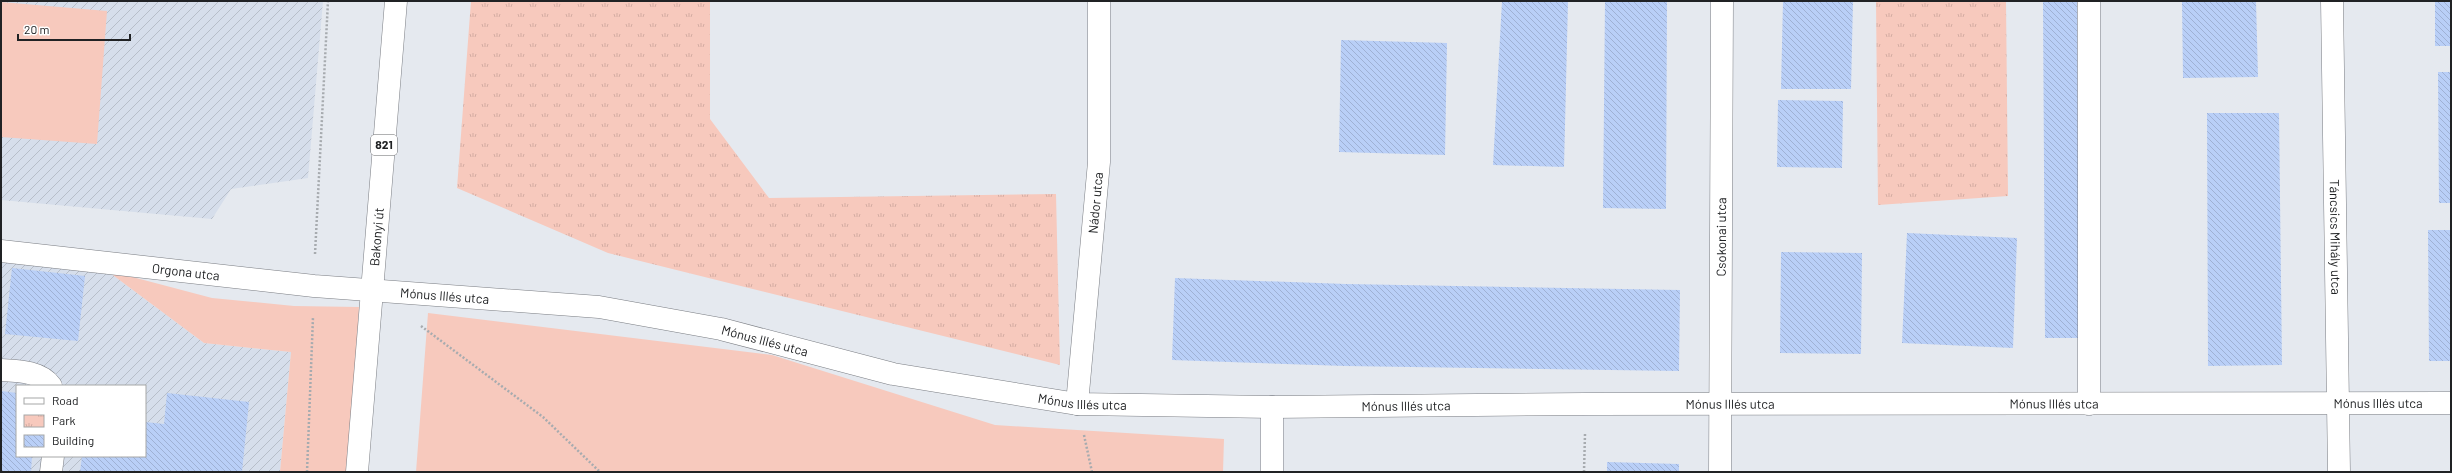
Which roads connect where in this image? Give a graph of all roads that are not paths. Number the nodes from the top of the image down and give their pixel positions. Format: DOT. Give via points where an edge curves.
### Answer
graph roads {
  1 [pos="396,1"];
  2 [pos="1099,1"];
  3 [pos="1722,1"];
  4 [pos="2089,1"];
  5 [pos="2332,1"];
  6 [pos="1,251"];
  7 [pos="371,290"];
  8 [pos="1,370"];
  9 [pos="51,385"];
  10 [pos="2451,403"];
  11 [pos="1077,404"];
  12 [pos="2089,404"];
  13 [pos="2337,404"];
  14 [pos="1721,405"];
  15 [pos="1272,407"];
  16 [pos="53,457"];
  17 [pos="51,472"];
  18 [pos="357,472"];
  19 [pos="1272,472"];
  20 [pos="1720,472"];
  21 [pos="2338,472"];
  1 -- 7 [label="street, Bakonyi út / 821"];
  2 -- 11 [label="street, Nádor utca" via="1099,162"];
  3 -- 14 [label="street, Csokonai utca"];
  4 -- 12 [label="street"];
  5 -- 13 [label="street, Táncsics Mihály utca"];
  6 -- 7 [label="street, Orgona utca"];
  7 -- 11 [label="street, Mónus Illés utca" via="599,307 721,329 893,374"];
  7 -- 18 [label="street, Bakonyi út / 821"];
  8 -- 9 [label="street" via="29,372 47,380"];
  10 -- 13 [label="street, Mónus Illés utca"];
  11 -- 15 [label="street, Mónus Illés utca"];
  12 -- 13 [label="street, Mónus Illés utca"];
  12 -- 14 [label="street, Mónus Illés utca"];
  13 -- 21 [label="street, Táncsics Mihály utca"];
  14 -- 15 [label="street, Mónus Illés utca"];
  14 -- 20 [label="street, Csokonai utca"];
  15 -- 19 [label="street"];
  16 -- 17 [label="street"];
}
